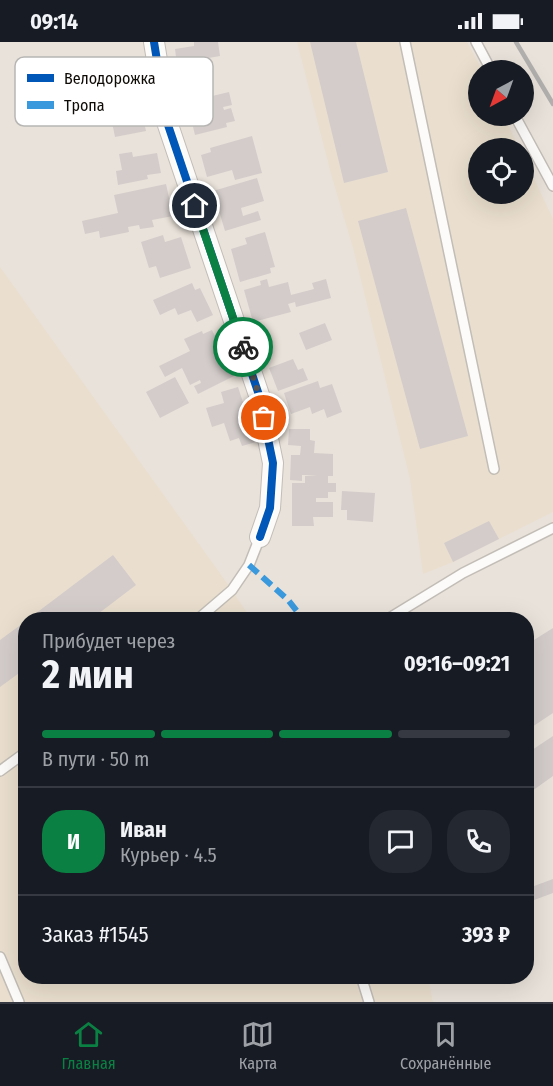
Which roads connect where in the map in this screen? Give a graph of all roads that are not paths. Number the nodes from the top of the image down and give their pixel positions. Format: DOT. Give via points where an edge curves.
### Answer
graph roads {
  1 [pos="154,42"];
  2 [pos="405,42"];
  3 [pos="476,42"];
  4 [pos="156,57"];
  5 [pos="486,60"];
  6 [pos="168,126"];
  7 [pos="520,126"];
  8 [pos="553,186"];
  9 [pos="494,469"];
  10 [pos="553,528"];
  11 [pos="260,537"];
  12 [pos="206,612"];
  13 [pos="399,612"];
  14 [pos="18,758"];
  15 [pos="0,771"];
  16 [pos="0,957"];
  17 [pos="363,984"];
  18 [pos="19,1002"];
  19 [pos="369,1002"];
  1 -- 4 [label="street"];
  2 -- 9 [label="lane"];
  3 -- 5 [label="lane"];
  6 -- 11 [label="street" via="259,395 273,463 270,508"];
  7 -- 8 [label="lane"];
  10 -- 13 [label="lane" via="463,573"];
  11 -- 12 [label="lane" via="249,566 232,590"];
  14 -- 15 [label="lane"];
  16 -- 18 [label="lane"];
  17 -- 19 [label="lane"];
}
